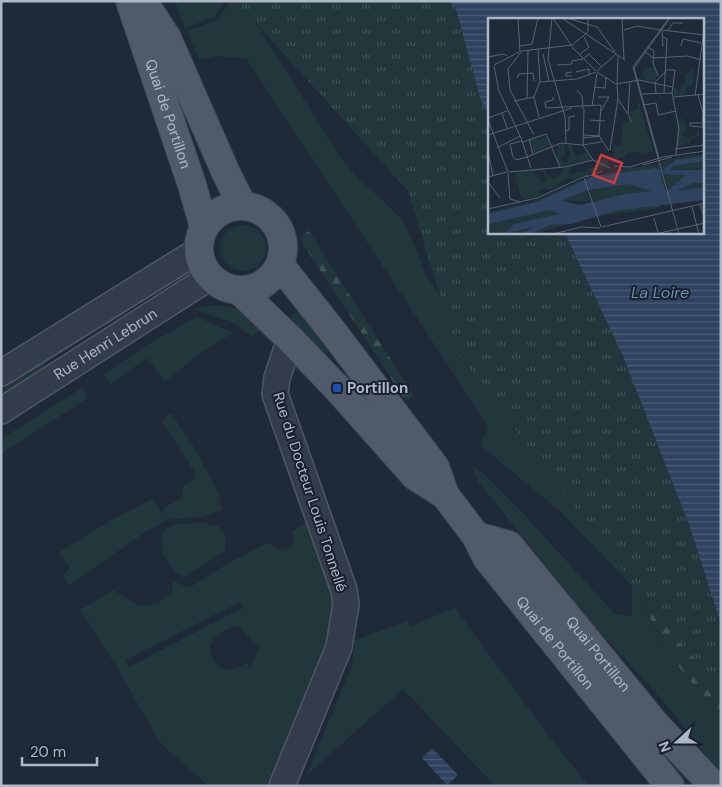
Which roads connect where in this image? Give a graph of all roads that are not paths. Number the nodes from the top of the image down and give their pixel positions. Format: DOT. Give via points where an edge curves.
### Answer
graph roads {
  1 [pos="130,1"];
  2 [pos="143,1"];
  3 [pos="242,205"];
  4 [pos="201,239"];
  5 [pos="280,265"];
  6 [pos="210,277"];
  7 [pos="238,290"];
  8 [pos="290,339"];
  9 [pos="1,373"];
  10 [pos="1,411"];
  11 [pos="445,495"];
  12 [pos="476,536"];
  13 [pos="282,786"];
  14 [pos="670,786"];
  15 [pos="714,786"];
  1 -- 4 [label="main road, Quai de Portillon" via="189,176"];
  2 -- 3 [label="main road, Quai de Portillon" via="167,38"];
  3 -- 4 [label="main road" via="220,210 210,217"];
  3 -- 5 [label="main road" via="268,214 277,225 284,252"];
  4 -- 6 [label="main road" via="202,264"];
  4 -- 9 [label="street, Rue Henri Lebrun"];
  5 -- 7 [label="main road" via="263,284"];
  5 -- 11 [label="main road, Quai de Portillon" via="435,467"];
  6 -- 7 [label="main road" via="223,286"];
  6 -- 10 [label="street, Rue Henri Lebrun"];
  7 -- 8 [label="main road, Quai de Portillon"];
  8 -- 11 [label="main road, Quai de Portillon" via="415,476"];
  8 -- 13 [label="street, Rue du Docteur Louis Tonnellé" via="275,394 344,590 346,604 339,647"];
  11 -- 12 [label="main road, Quai de Portillon"];
  12 -- 14 [label="main road, Quai de Portillon" via="487,558"];
  12 -- 15 [label="main road, Quai Portillon" via="509,545 656,726"];
}
